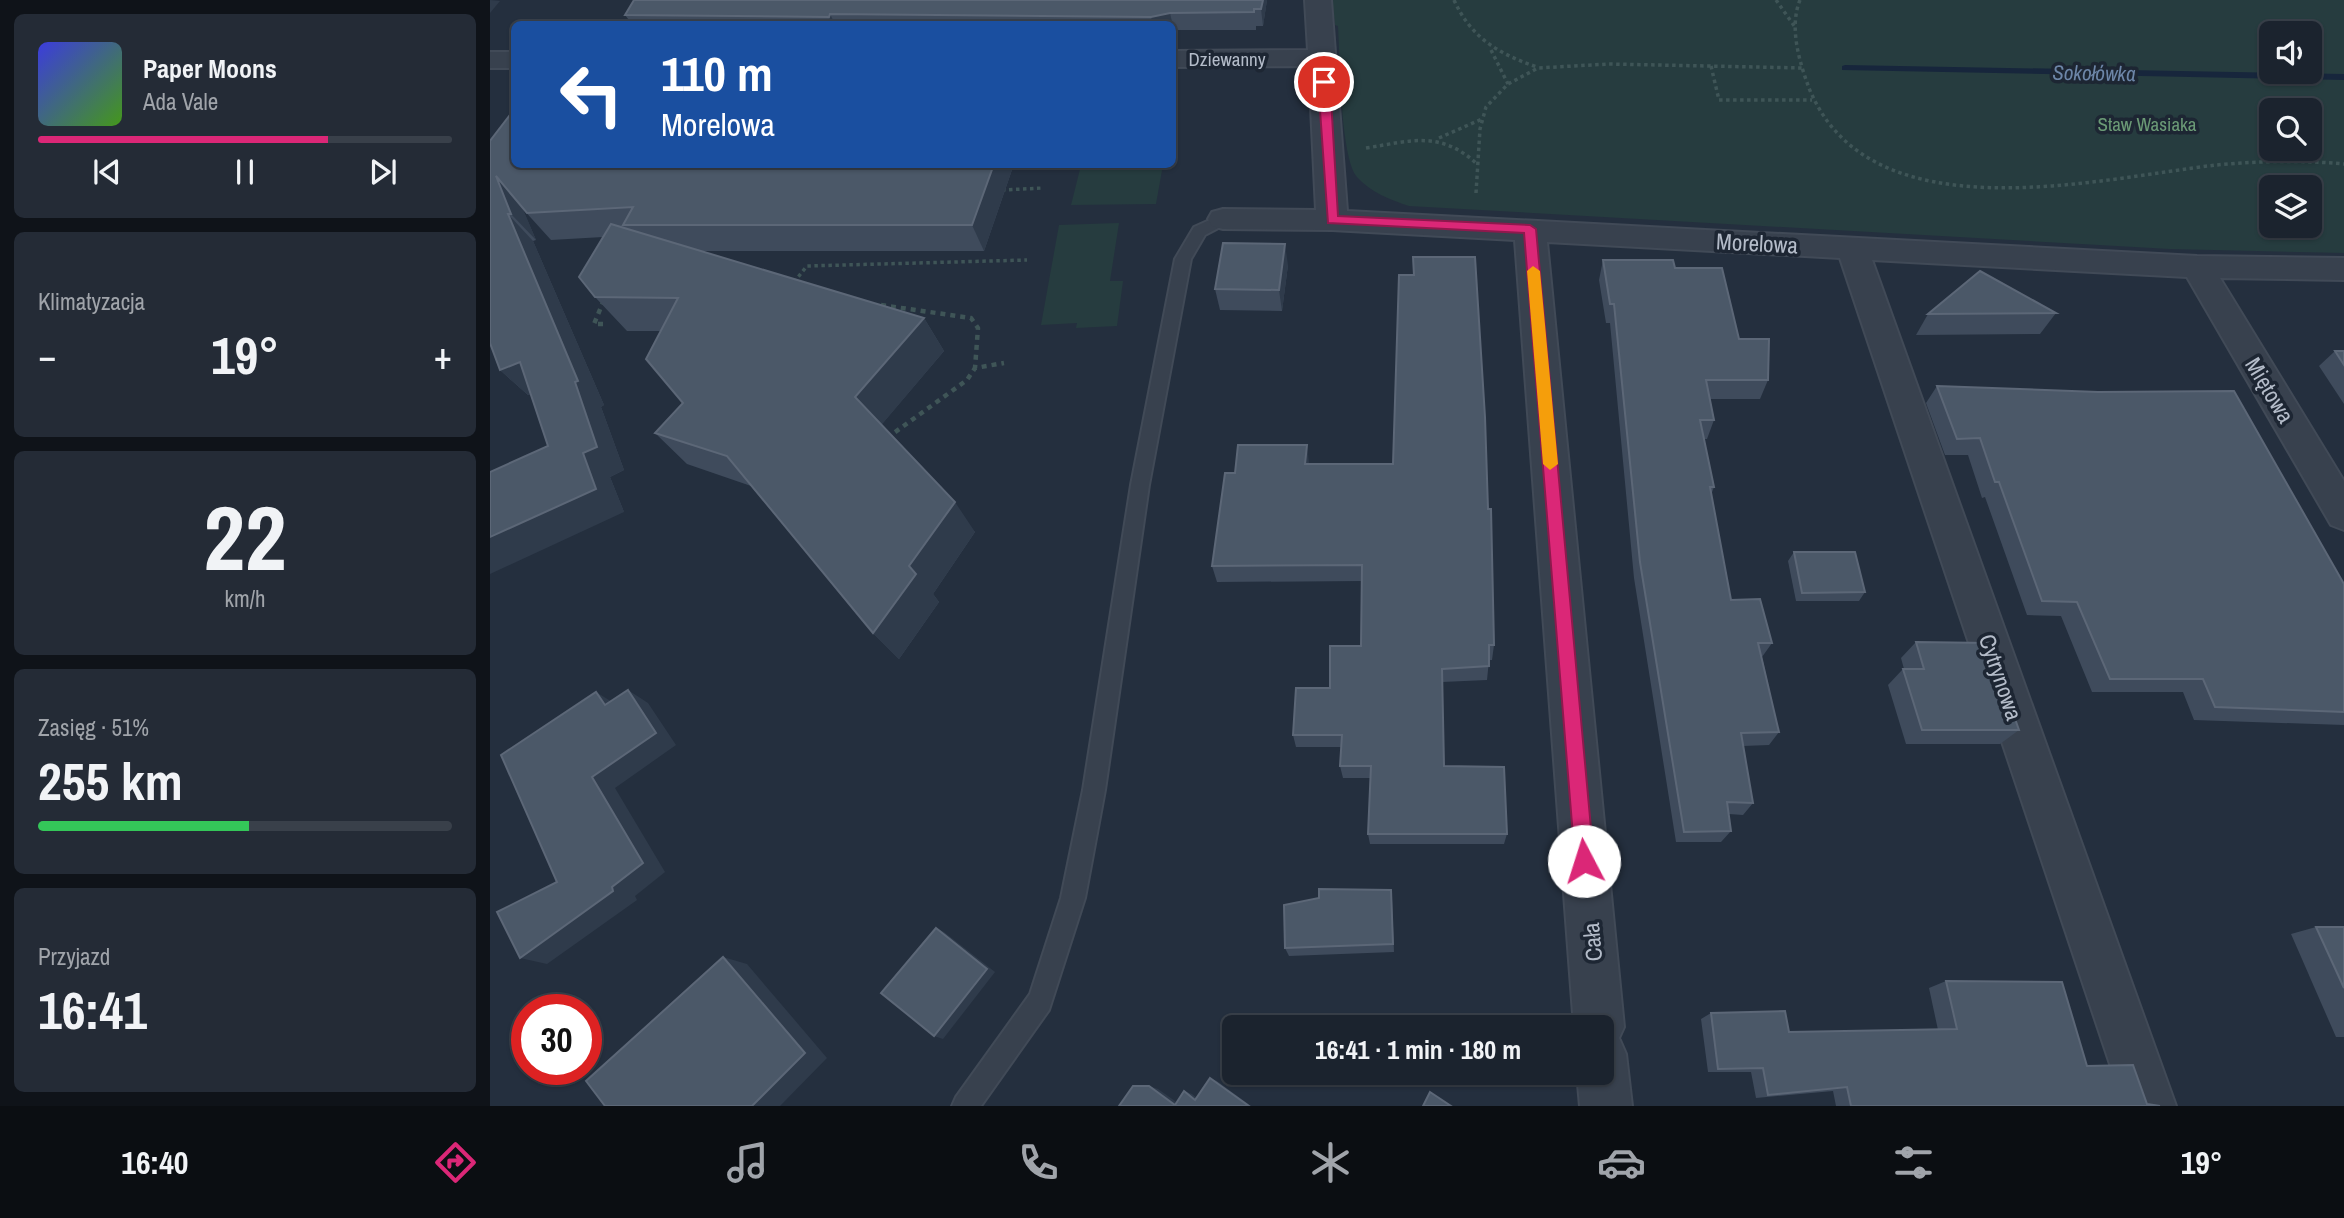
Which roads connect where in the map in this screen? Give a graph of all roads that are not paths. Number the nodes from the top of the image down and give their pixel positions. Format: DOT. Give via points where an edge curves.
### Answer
graph roads {
  1 [pos="1318,0"];
  2 [pos="1322,58"];
  3 [pos="1176,59"];
  4 [pos="490,60"];
  5 [pos="511,60"];
  6 [pos="1223,219"];
  7 [pos="1332,220"];
  8 [pos="1530,229"];
  9 [pos="1852,248"];
  10 [pos="2197,267"];
  11 [pos="2344,269"];
  12 [pos="2344,514"];
  13 [pos="1598,1015"];
  14 [pos="1604,1085"];
  15 [pos="965,1106"];
  16 [pos="1606,1106"];
  17 [pos="2150,1106"];
  1 -- 2 [label="street"];
  2 -- 3 [label="street, Dziewanny"];
  2 -- 7 [label="street"];
  4 -- 5 [label="street"];
  6 -- 7 [label="street, Morelowa"];
  6 -- 15 [label="lane" via="1199,232 1182,259 1073,898 1040,1001"];
  7 -- 8 [label="street, Morelowa"];
  8 -- 9 [label="street, Morelowa"];
  8 -- 13 [label="street, Cała"];
  9 -- 10 [label="street, Morelowa"];
  9 -- 17 [label="street, Cytrynowa"];
  10 -- 11 [label="street, Morelowa"];
  10 -- 12 [label="street, Miętowa"];
  14 -- 16 [label="street"];
}
